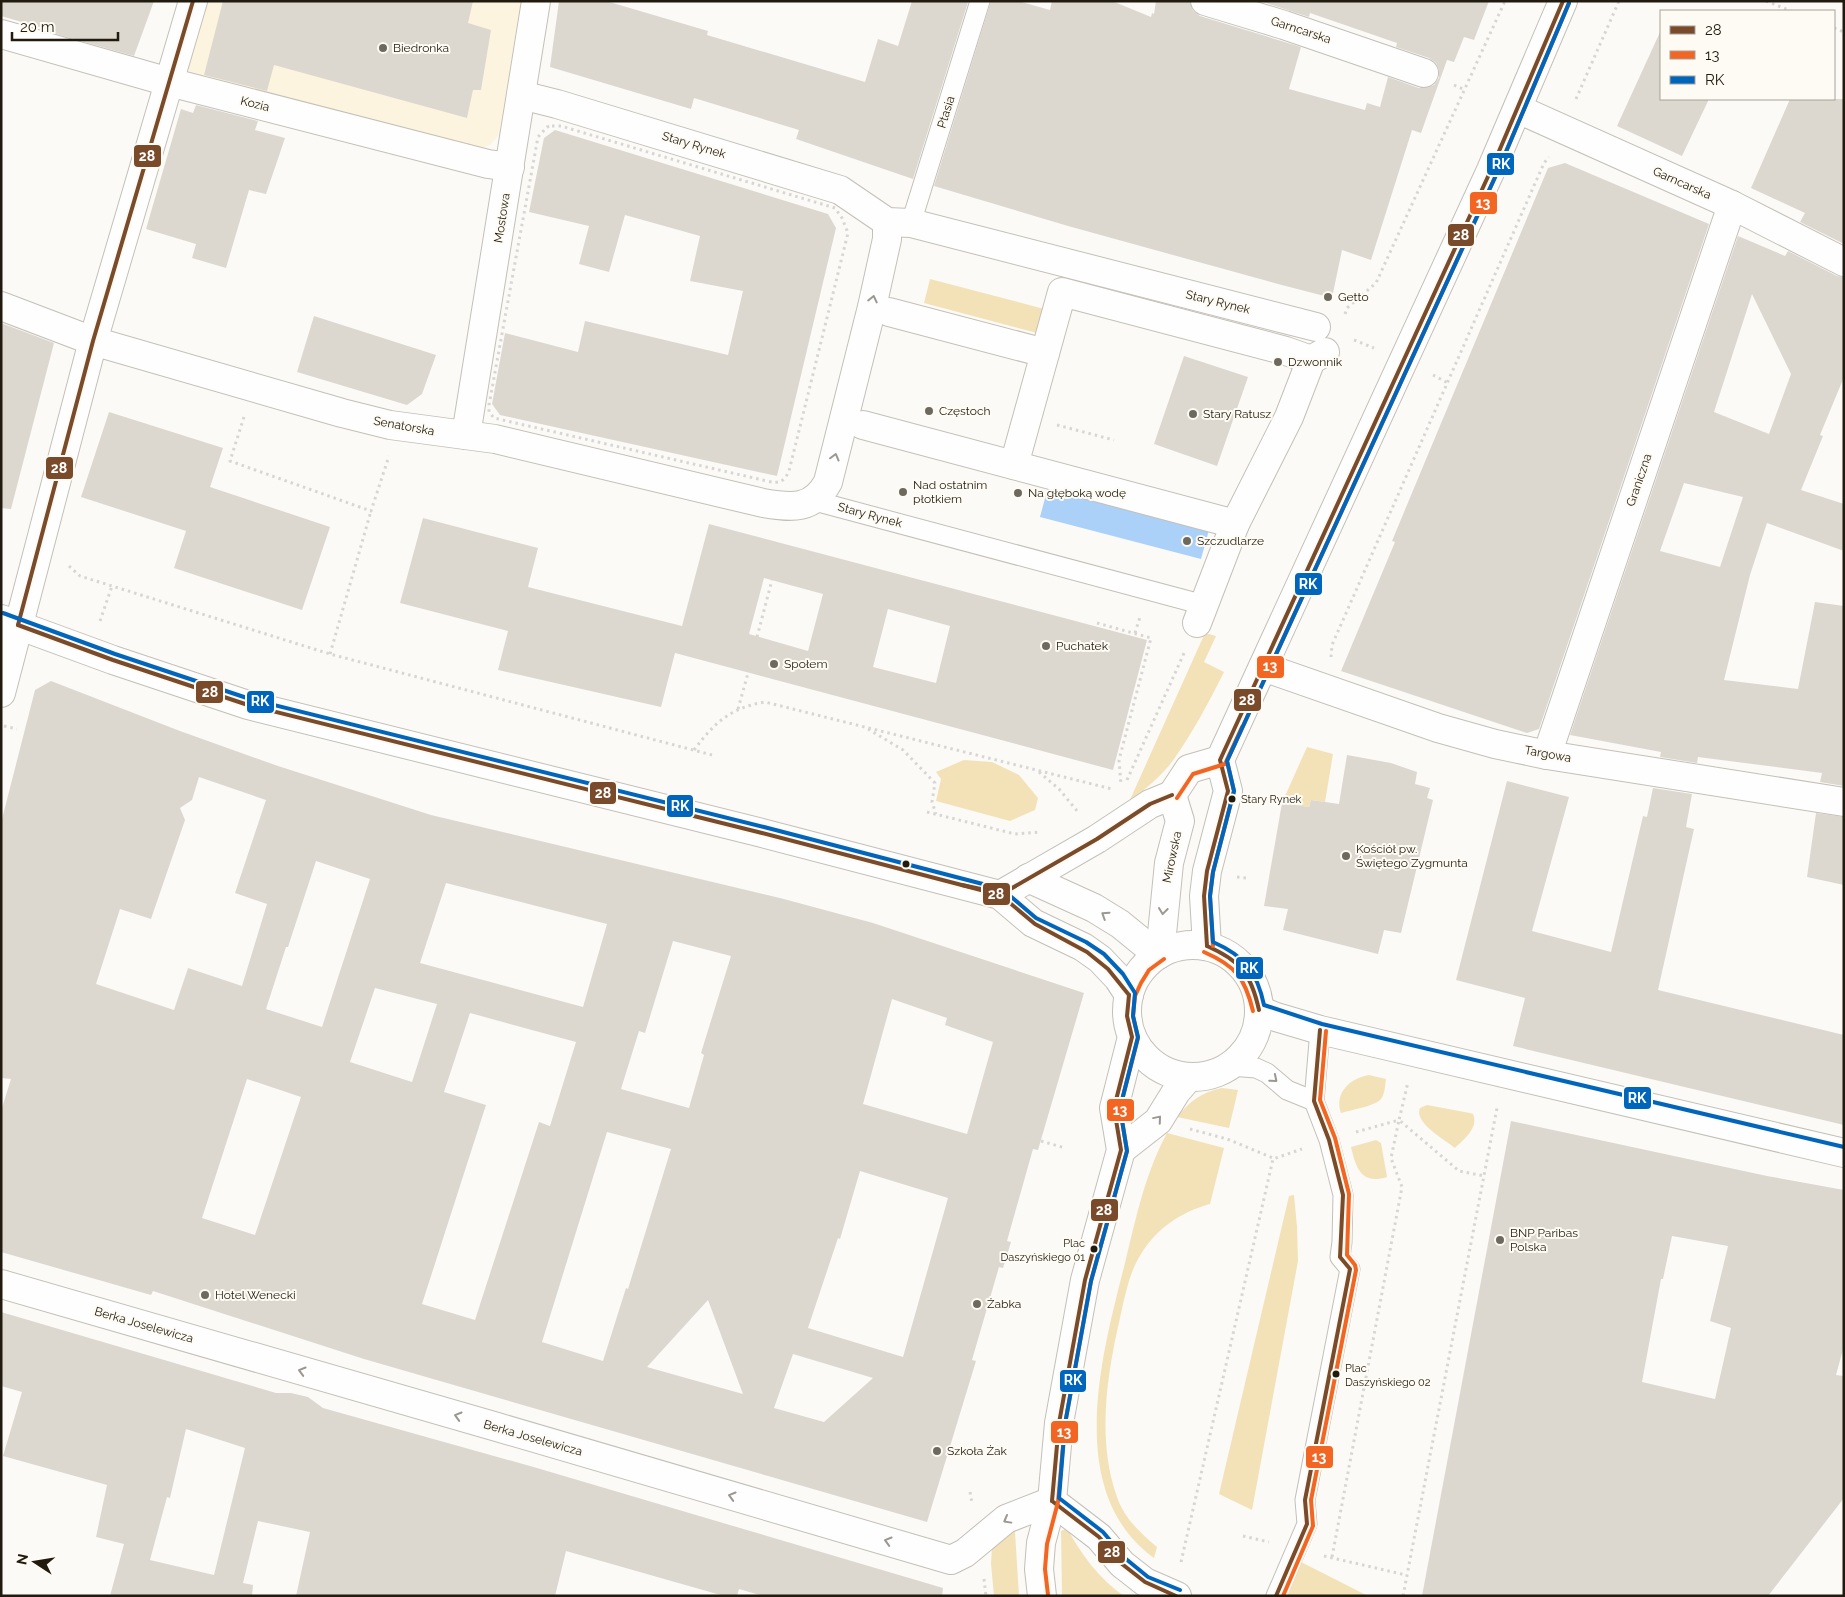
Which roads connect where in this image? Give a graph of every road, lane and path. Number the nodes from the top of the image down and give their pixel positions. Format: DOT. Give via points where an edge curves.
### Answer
graph roads {
  1 [pos="193,1"];
  2 [pos="536,1"];
  3 [pos="980,1"];
  4 [pos="1205,1"];
  5 [pos="1505,1"];
  6 [pos="1563,1"];
  7 [pos="1766,1"];
  8 [pos="1788,10"];
  9 [pos="1,34"];
  10 [pos="1424,73"];
  11 [pos="170,82"];
  12 [pos="521,95"];
  13 [pos="1518,109"];
  14 [pos="1555,153"];
  15 [pos="510,167"];
  16 [pos="1732,205"];
  17 [pos="899,223"];
  18 [pos="1844,262"];
  19 [pos="1,306"];
  20 [pos="1347,308"];
  21 [pos="889,312"];
  22 [pos="93,341"];
  23 [pos="1317,346"];
  24 [pos="1045,353"];
  25 [pos="244,416"];
  26 [pos="1028,417"];
  27 [pos="494,418"];
  28 [pos="863,424"];
  29 [pos="466,435"];
  30 [pos="1114,440"];
  31 [pos="390,453"];
  32 [pos="1014,465"];
  33 [pos="815,500"];
  34 [pos="371,511"];
  35 [pos="1235,524"];
  36 [pos="68,563"];
  37 [pos="772,580"];
  38 [pos="1142,608"];
  39 [pos="1200,614"];
  40 [pos="10,622"];
  41 [pos="1097,623"];
  42 [pos="1135,633"];
  43 [pos="757,637"];
  44 [pos="330,654"];
  45 [pos="1330,664"];
  46 [pos="1263,667"];
  47 [pos="748,673"];
  48 [pos="1,693"];
  49 [pos="738,710"];
  50 [pos="1,725"];
  51 [pos="865,727"];
  52 [pos="17,729"];
  53 [pos="694,750"];
  54 [pos="712,755"];
  55 [pos="1547,755"];
  56 [pos="1220,760"];
  57 [pos="1036,770"];
  58 [pos="1122,791"];
  59 [pos="1172,795"];
  60 [pos="1844,802"];
  61 [pos="927,812"];
  62 [pos="936,814"];
  63 [pos="1085,819"];
  64 [pos="1044,831"];
  65 [pos="1028,878"];
  66 [pos="1000,895"];
  67 [pos="1207,946"];
  68 [pos="1159,954"];
  69 [pos="1128,995"];
  70 [pos="1259,1010"];
  71 [pos="1320,1030"];
  72 [pos="1132,1037"];
  73 [pos="1415,1052"];
  74 [pos="1230,1066"];
  75 [pos="1190,1077"];
  76 [pos="1314,1101"];
  77 [pos="1497,1108"];
  78 [pos="1400,1120"];
  79 [pos="1189,1129"];
  80 [pos="1329,1140"];
  81 [pos="1040,1141"];
  82 [pos="1065,1148"];
  83 [pos="1121,1150"];
  84 [pos="1844,1153"];
  85 [pos="1286,1155"];
  86 [pos="1273,1159"];
  87 [pos="1484,1176"];
  88 [pos="1,1284"];
  89 [pos="1052,1501"];
  90 [pos="1332,1558"];
  91 [pos="1178,1583"];
  92 [pos="1042,1596"];
  93 [pos="1276,1596"];
  94 [pos="1403,1596"];
  1 -- 11 [label="street"];
  2 -- 12 [label="street, Mostowa"];
  3 -- 17 [label="lane, Ptasia"];
  4 -- 10 [label="street, Garncarska"];
  5 -- 20 [label="path" via="1376,283"];
  6 -- 13 [label="street"];
  7 -- 8 [label="path"];
  9 -- 11 [label="street, Kozia"];
  11 -- 15 [label="street, Kozia"];
  11 -- 22 [label="street"];
  12 -- 15 [label="street, Mostowa"];
  12 -- 17 [label="street, Stary Rynek" via="840,190"];
  13 -- 16 [label="street, Garncarska"];
  13 -- 46 [label="street"];
  14 -- 45 [label="path" via="1544,163 1332,645"];
  15 -- 29 [label="street, Mostowa"];
  16 -- 18 [label="street, Garncarska"];
  16 -- 55 [label="street, Graniczna"];
  17 -- 23 [label="street, Stary Rynek"];
  33 -- 17 [label="street, Stary Rynek, one-way" via="828,482 887,239"];
  19 -- 22 [label="street, Senatorska"];
  21 -- 24 [label="street"];
  22 -- 29 [label="street, Senatorska" via="342,413"];
  22 -- 40 [label="street"];
  23 -- 24 [label="street" via="1286,351 1062,292"];
  23 -- 35 [label="street" via="1289,418"];
  24 -- 26 [label="street"];
  25 -- 34 [label="path" via="230,462"];
  26 -- 30 [label="path"];
  26 -- 32 [label="street"];
  27 -- 27 [label="path" via="489,412 489,405 538,137 546,127 561,126 825,205 834,208 842,218 848,233 785,480 777,483 767,481"];
  28 -- 32 [label="street"];
  29 -- 33 [label="street, Senatorska" via="495,439 783,507"];
  31 -- 34 [label="path"];
  32 -- 35 [label="street"];
  33 -- 39 [label="lane, Stary Rynek"];
  34 -- 44 [label="path"];
  35 -- 39 [label="street"];
  36 -- 44 [label="path" via="70,569 80,576"];
  37 -- 43 [label="path"];
  38 -- 42 [label="path"];
  39 -- 58 [label="path"];
  40 -- 48 [label="street"];
  40 -- 66 [label="street" via="248,705"];
  41 -- 42 [label="path"];
  42 -- 58 [label="path" via="1151,638 1119,760"];
  44 -- 53 [label="path"];
  46 -- 55 [label="street, Targowa" via="1438,728"];
  46 -- 56 [label="street"];
  47 -- 49 [label="path"];
  49 -- 51 [label="path" via="765,702"];
  49 -- 53 [label="path" via="710,729"];
  50 -- 52 [label="path"];
  51 -- 57 [label="path"];
  51 -- 62 [label="path" via="903,750 935,783 932,802"];
  53 -- 54 [label="path"];
  55 -- 60 [label="street, Targowa"];
  56 -- 59 [label="street" via="1189,769"];
  56 -- 67 [label="street" via="1228,791 1206,871"];
  57 -- 58 [label="path"];
  57 -- 63 [label="path" via="1059,789"];
  59 -- 65 [label="street" via="1150,804"];
  59 -- 68 [label="street, Mirowska, one-way" via="1180,821 1169,863"];
  61 -- 62 [label="path"];
  62 -- 64 [label="path" via="1015,834"];
  65 -- 66 [label="street"];
  68 -- 65 [label="street, one-way" via="1094,908"];
  66 -- 69 [label="street" via="1034,923 1100,959 1118,978"];
  67 -- 68 [label="street" via="1183,946"];
  67 -- 70 [label="street" via="1228,955 1244,969 1255,988"];
  68 -- 69 [label="street" via="1144,966"];
  69 -- 72 [label="street" via="1127,1016"];
  70 -- 71 [label="street"];
  70 -- 74 [label="street" via="1256,1031 1246,1050"];
  71 -- 73 [label="street"];
  71 -- 76 [label="lane"];
  72 -- 75 [label="street" via="1141,1052 1155,1065 1170,1073"];
  72 -- 83 [label="street" via="1114,1108"];
  73 -- 78 [label="path"];
  73 -- 84 [label="street"];
  74 -- 75 [label="street" via="1211,1074"];
  74 -- 76 [label="lane, one-way" via="1256,1068 1287,1090"];
  83 -- 75 [label="street, one-way" via="1158,1121"];
  76 -- 80 [label="lane"];
  77 -- 87 [label="path"];
  78 -- 80 [label="path"];
  78 -- 87 [label="path" via="1459,1171"];
  78 -- 90 [label="path" via="1391,1158 1402,1188"];
  79 -- 86 [label="path" via="1227,1139"];
  80 -- 93 [label="lane" via="1343,1195 1340,1257 1350,1269 1305,1500 1307,1524"];
  81 -- 82 [label="path"];
  83 -- 89 [label="street" via="1085,1280 1059,1423"];
  85 -- 86 [label="path"];
  86 -- 91 [label="path"];
  87 -- 94 [label="path"];
  89 -- 88 [label="street, Berka Joselewicza, one-way" via="1006,1519 951,1560"];
  89 -- 91 [label="street" via="1100,1537 1122,1564 1145,1582"];
  89 -- 92 [label="street" via="1041,1543"];
}
